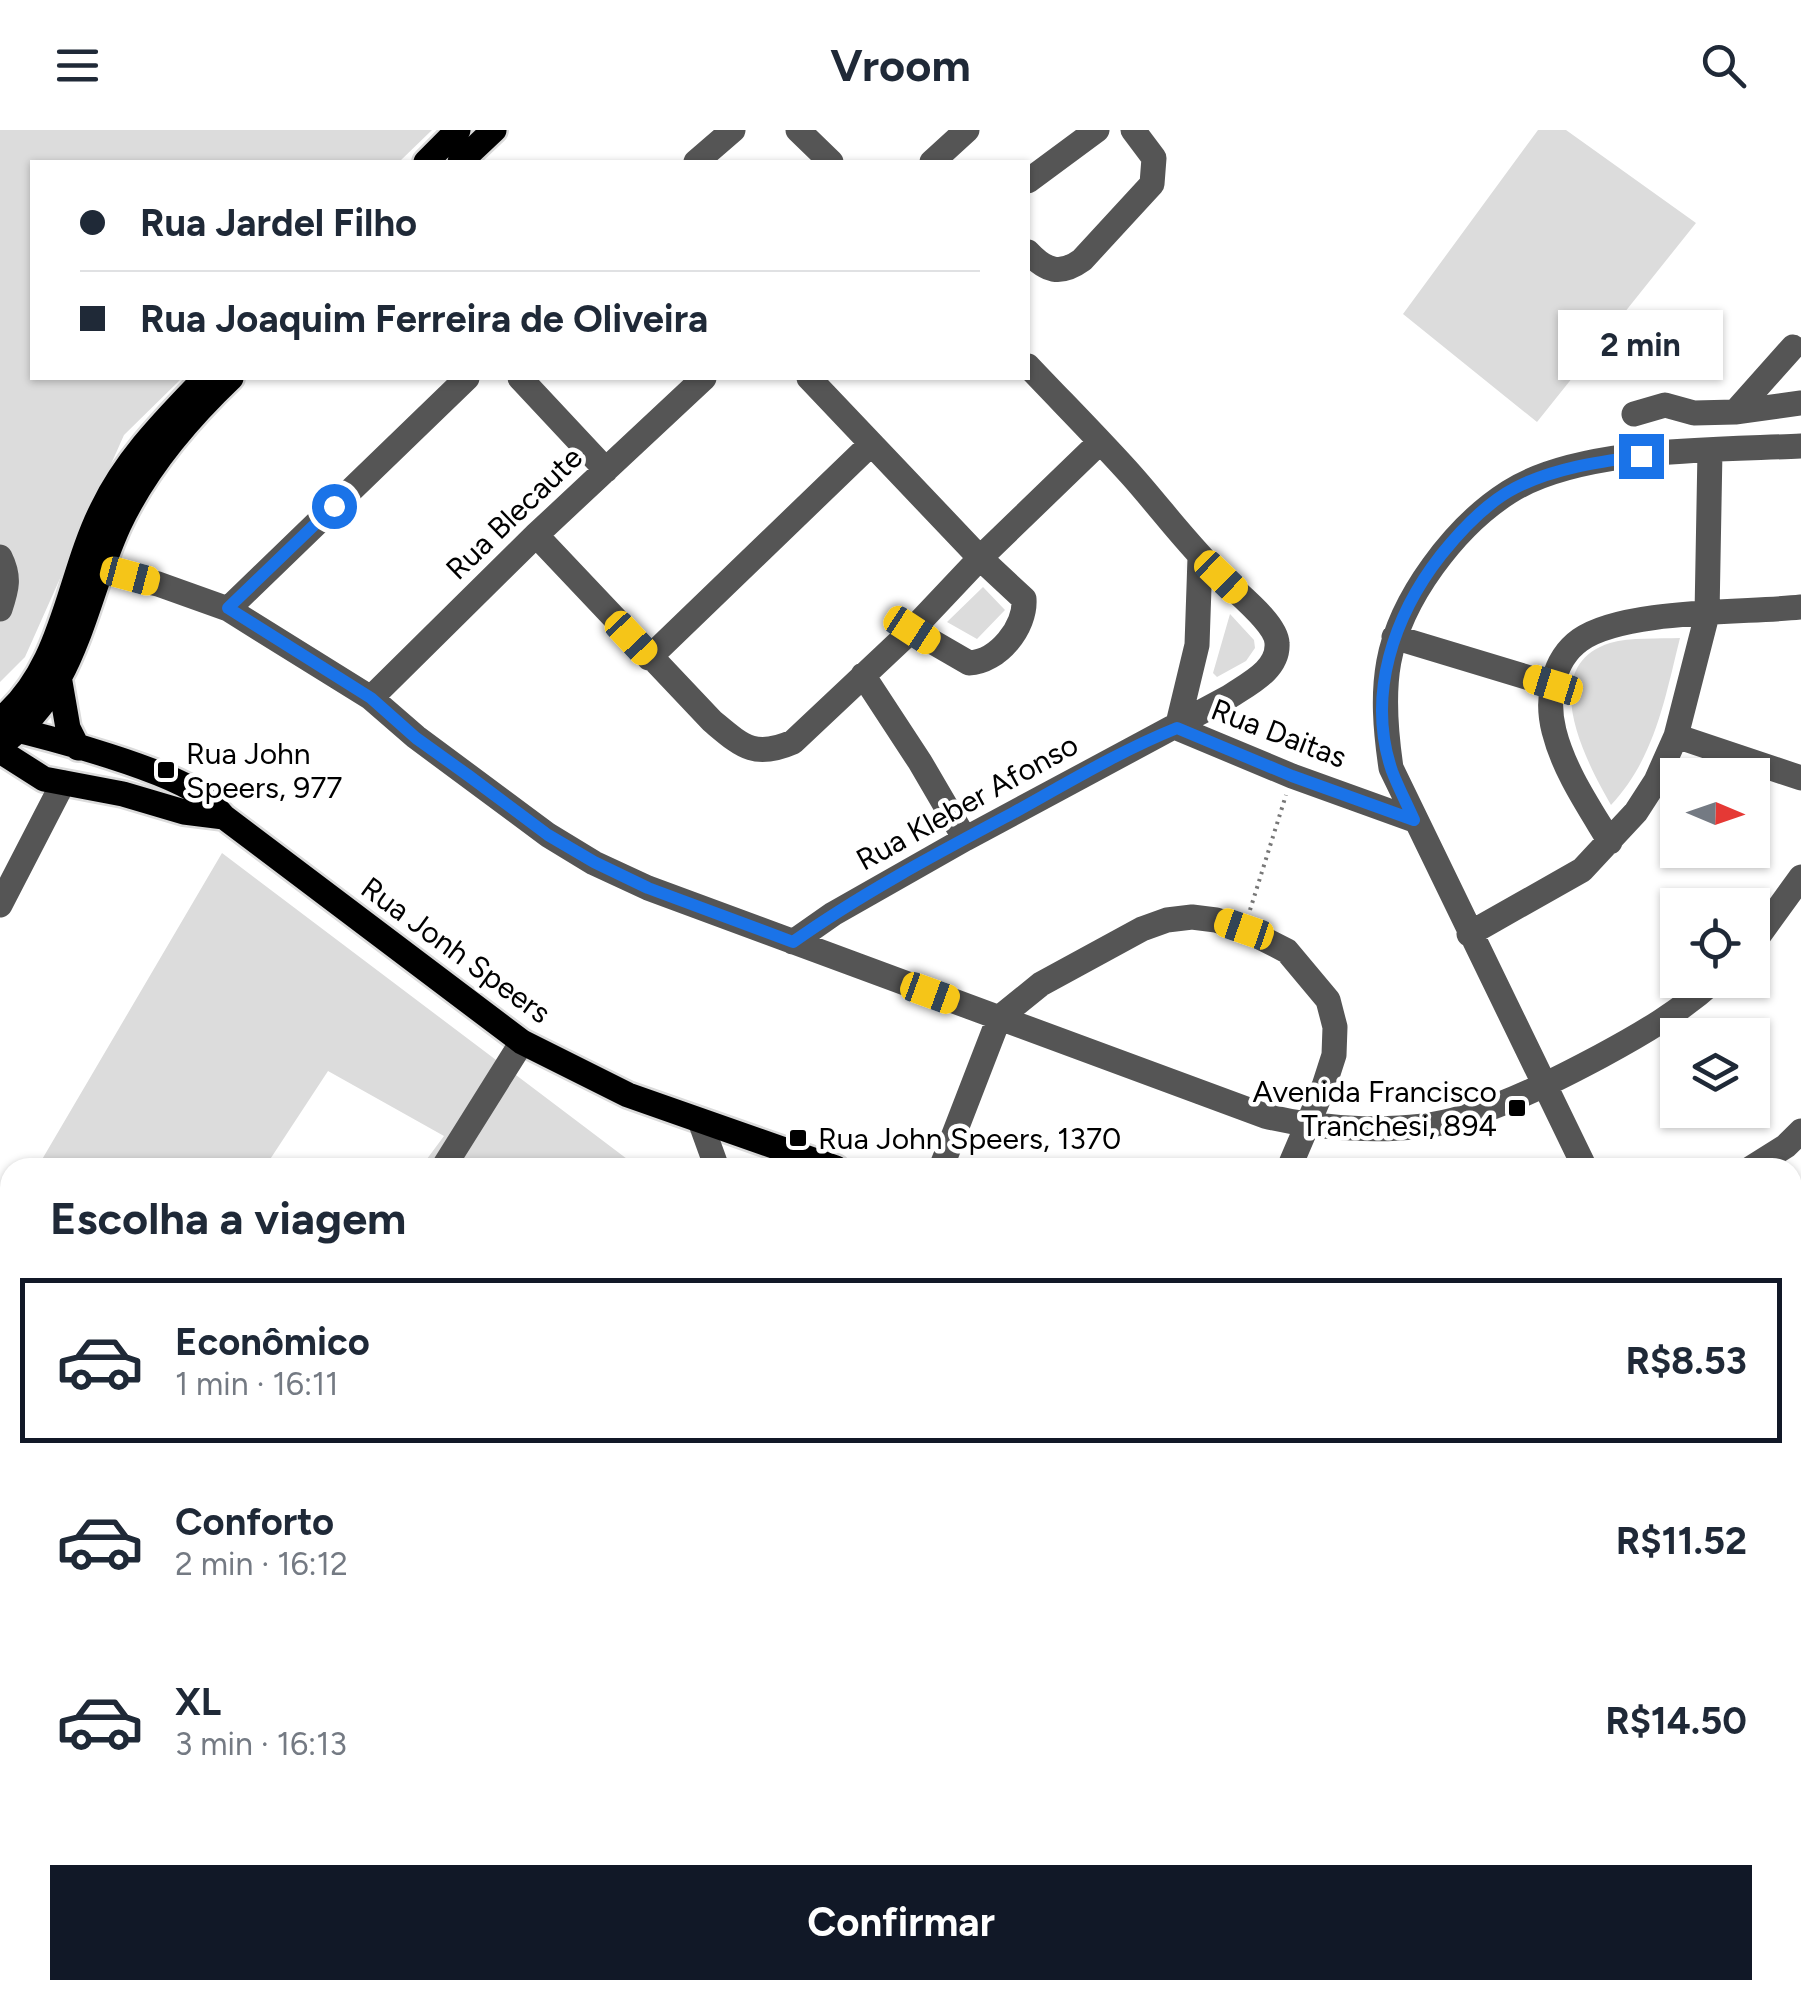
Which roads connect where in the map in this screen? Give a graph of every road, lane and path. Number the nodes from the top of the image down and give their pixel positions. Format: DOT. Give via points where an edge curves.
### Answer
graph roads {
  1 [pos="458,130"];
  2 [pos="494,130"];
  3 [pos="733,130"];
  4 [pos="798,130"];
  5 [pos="967,130"];
  6 [pos="1097,130"];
  7 [pos="1133,130"];
  8 [pos="428,160"];
  9 [pos="462,160"];
  10 [pos="698,160"];
  11 [pos="829,160"];
  12 [pos="934,160"];
  13 [pos="1030,180"];
  14 [pos="1030,254"];
  15 [pos="1798,346"];
  16 [pos="1030,368"];
  17 [pos="203,380"];
  18 [pos="229,380"];
  19 [pos="465,380"];
  20 [pos="522,380"];
  21 [pos="702,380"];
  22 [pos="811,380"];
  23 [pos="1801,404"];
  24 [pos="1736,412"];
  25 [pos="1634,414"];
  26 [pos="1100,442"];
  27 [pos="871,444"];
  28 [pos="1801,446"];
  29 [pos="1710,450"];
  30 [pos="606,470"];
  31 [pos="536,535"];
  32 [pos="0,557"];
  33 [pos="980,558"];
  34 [pos="1200,558"];
  35 [pos="90,567"];
  36 [pos="1801,607"];
  37 [pos="228,608"];
  38 [pos="0,609"];
  39 [pos="1707,615"];
  40 [pos="912,630"];
  41 [pos="1394,637"];
  42 [pos="649,658"];
  43 [pos="863,675"];
  44 [pos="60,682"];
  45 [pos="1553,685"];
  46 [pos="371,698"];
  47 [pos="1177,728"];
  48 [pos="4,735"];
  49 [pos="1676,736"];
  50 [pos="78,748"];
  51 [pos="1292,776"];
  52 [pos="0,777"];
  53 [pos="1801,778"];
  54 [pos="53,781"];
  55 [pos="224,817"];
  56 [pos="1414,820"];
  57 [pos="965,839"];
  58 [pos="1610,842"];
  59 [pos="1801,877"];
  60 [pos="0,905"];
  61 [pos="1770,921"];
  62 [pos="1244,929"];
  63 [pos="1469,934"];
  64 [pos="793,942"];
  65 [pos="1695,998"];
  66 [pos="999,1018"];
  67 [pos="522,1042"];
  68 [pos="1546,1086"];
  69 [pos="700,1121"];
  70 [pos="1305,1126"];
  71 [pos="1801,1131"];
  72 [pos="450,1158"];
  73 [pos="713,1158"];
  74 [pos="807,1158"];
  75 [pos="945,1158"];
  76 [pos="1293,1158"];
  77 [pos="1580,1158"];
  78 [pos="1767,1158"];
  1 -- 8 [label="main road"];
  2 -- 9 [label="main road"];
  3 -- 10 [label="street"];
  4 -- 11 [label="street"];
  5 -- 12 [label="street"];
  6 -- 13 [label="street"];
  7 -- 14 [label="street" via="1154,158 1152,184 1070,268 1045,268"];
  15 -- 24 [label="street"];
  16 -- 26 [label="street, Rua Kleber Afonso"];
  17 -- 35 [label="main road" via="122,471 100,512"];
  18 -- 35 [label="main road" via="157,461"];
  19 -- 37 [label="street"];
  20 -- 30 [label="street"];
  21 -- 30 [label="street, Rua Blecaute"];
  22 -- 27 [label="street"];
  23 -- 24 [label="street"];
  24 -- 25 [label="street" via="1694,413 1665,405"];
  26 -- 33 [label="street"];
  26 -- 34 [label="street, Rua Kleber Afonso"];
  27 -- 33 [label="street"];
  27 -- 42 [label="street"];
  28 -- 29 [label="street"];
  29 -- 39 [label="street"];
  29 -- 41 [label="street" via="1596,462 1511,490 1438,558"];
  30 -- 31 [label="street, Rua Blecaute"];
  31 -- 42 [label="street"];
  31 -- 46 [label="street, Rua Blecaute"];
  32 -- 38 [label="street" via="8,573"];
  33 -- 40 [label="street"];
  33 -- 40 [label="street" via="1024,599 1017,630 988,658 969,663"];
  34 -- 47 [label="street" via="1197,644"];
  34 -- 47 [label="street, Rua Kleber Afonso" via="1262,617 1278,645 1265,673"];
  35 -- 37 [label="street"];
  35 -- 44 [label="main road"];
  35 -- 48 [label="main road"];
  36 -- 39 [label="street"];
  37 -- 46 [label="street"];
  39 -- 45 [label="street" via="1602,629 1566,655"];
  39 -- 49 [label="street"];
  40 -- 43 [label="street"];
  41 -- 45 [label="street"];
  41 -- 56 [label="street" via="1384,722 1391,768"];
  42 -- 43 [label="street" via="712,721 745,748 760,750 793,742"];
  43 -- 57 [label="street"];
  44 -- 48 [label="main road" via="40,711"];
  44 -- 50 [label="main road"];
  45 -- 58 [label="street" via="1554,734"];
  46 -- 64 [label="street" via="416,738 594,862"];
  47 -- 51 [label="street, Rua Daitas"];
  47 -- 57 [label="street, Rua Kleber Afonso"];
  48 -- 50 [label="main road, Rua Jonh Speers"];
  48 -- 54 [label="main road, Rua Jonh Speers"];
  49 -- 53 [label="street"];
  49 -- 58 [label="street" via="1656,781"];
  50 -- 55 [label="main road, Rua Jonh Speers" via="163,776 206,798"];
  51 -- 56 [label="street, Rua Daitas"];
  51 -- 62 [label="path"];
  52 -- 54 [label="main road"];
  54 -- 55 [label="main road, Rua Jonh Speers"];
  54 -- 60 [label="street"];
  55 -- 67 [label="main road, Rua Jonh Speers"];
  56 -- 63 [label="street"];
  57 -- 64 [label="street, Rua Kleber Afonso"];
  58 -- 63 [label="street" via="1582,870"];
  59 -- 61 [label="street"];
  62 -- 66 [label="street" via="1216,920 1167,920 1142,929 1041,984"];
  62 -- 70 [label="street" via="1288,951 1328,1000 1334,1055"];
  63 -- 68 [label="street"];
  64 -- 66 [label="street"];
  65 -- 68 [label="street"];
  66 -- 70 [label="street"];
  66 -- 75 [label="street"];
  67 -- 69 [label="main road, Rua Jonh Speers" via="628,1095"];
  67 -- 72 [label="street"];
  68 -- 70 [label="street" via="1459,1119"];
  68 -- 77 [label="street"];
  69 -- 73 [label="street"];
  69 -- 74 [label="main road, Rua Jonh Speers"];
  70 -- 76 [label="street"];
  71 -- 78 [label="street"];
}
